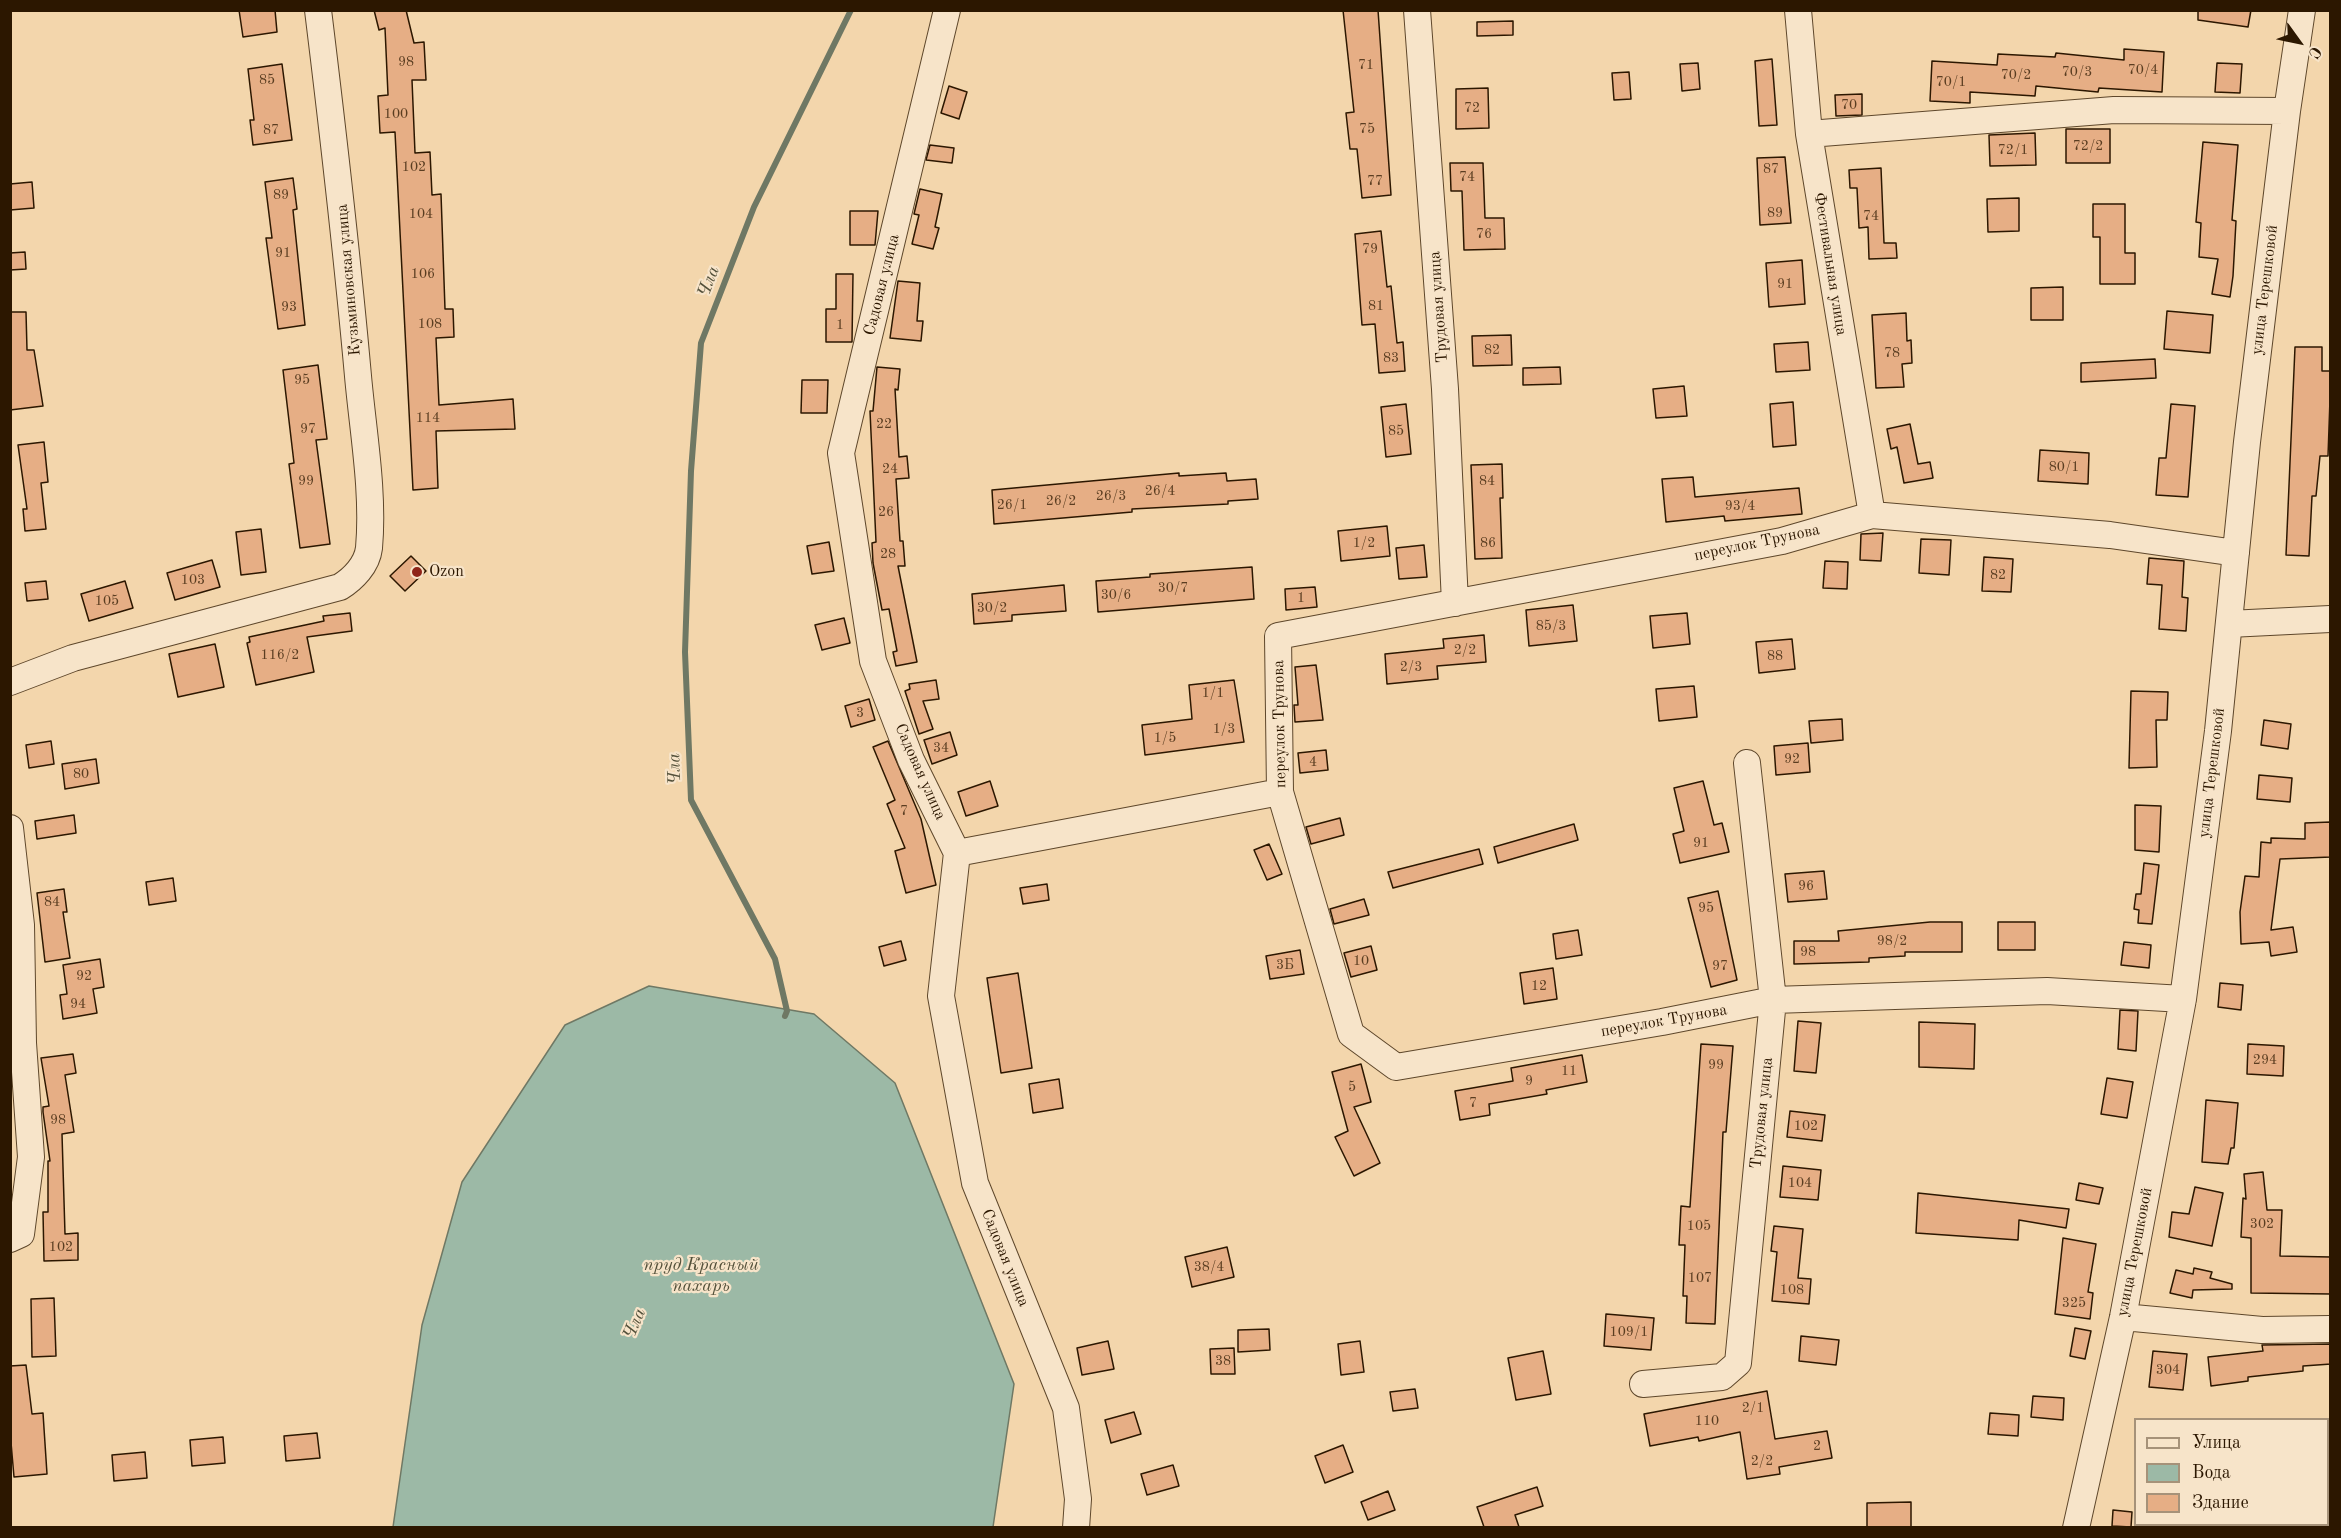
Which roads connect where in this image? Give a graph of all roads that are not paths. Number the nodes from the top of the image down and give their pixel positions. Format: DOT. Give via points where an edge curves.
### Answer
graph roads {
  1 [pos="318,10"];
  2 [pos="947,10"];
  3 [pos="1417,10"];
  4 [pos="1798,10"];
  5 [pos="2302,10"];
  6 [pos="2287,111"];
  7 [pos="1809,134"];
  8 [pos="1872,515"];
  9 [pos="2236,553"];
  10 [pos="1455,603"];
  11 [pos="2331,619"];
  12 [pos="2229,624"];
  13 [pos="10,682"];
  14 [pos="1747,763"];
  15 [pos="1280,792"];
  16 [pos="10,828"];
  17 [pos="957,853"];
  18 [pos="2183,999"];
  19 [pos="1773,1000"];
  20 [pos="10,1239"];
  21 [pos="2123,1317"];
  22 [pos="2331,1329"];
  23 [pos="1643,1384"];
  24 [pos="1076,1527"];
  25 [pos="2076,1527"];
  1 -- 13 [label="street, Кузьминовская улица" via="341,195 368,488 369,550 358,572 340,587 73,658"];
  2 -- 17 [label="street, Садовая улица" via="841,453 873,661 911,759"];
  3 -- 10 [label="street, Трудовая улица"];
  4 -- 7 [label="street, Фестивальная улица"];
  5 -- 6 [label="street, улица Терешковой"];
  6 -- 7 [label="street" via="2114,110"];
  6 -- 9 [label="street, улица Терешковой"];
  7 -- 8 [label="street, Фестивальная улица"];
  8 -- 9 [label="street, переулок Трунова" via="2110,535"];
  8 -- 10 [label="street, переулок Трунова" via="1782,541"];
  9 -- 12 [label="street, улица Терешковой"];
  10 -- 15 [label="street, переулок Трунова" via="1278,636"];
  11 -- 12 [label="street"];
  12 -- 18 [label="street, улица Терешковой"];
  14 -- 19 [label="street, Трудовая улица"];
  15 -- 17 [label="street"];
  15 -- 19 [label="street, переулок Трунова" via="1351,1034 1396,1067"];
  16 -- 20 [label="street" via="21,925 23,1042 31,1157 21,1234"];
  17 -- 24 [label="street, Садовая улица" via="941,996 975,1183 1066,1408 1078,1499"];
  18 -- 19 [label="street, переулок Трунова" via="2047,991"];
  18 -- 21 [label="street, улица Терешковой"];
  19 -- 23 [label="street, Трудовая улица" via="1738,1363 1722,1377"];
  21 -- 22 [label="street" via="2262,1330"];
  21 -- 25 [label="street, улица Терешковой"];
}
